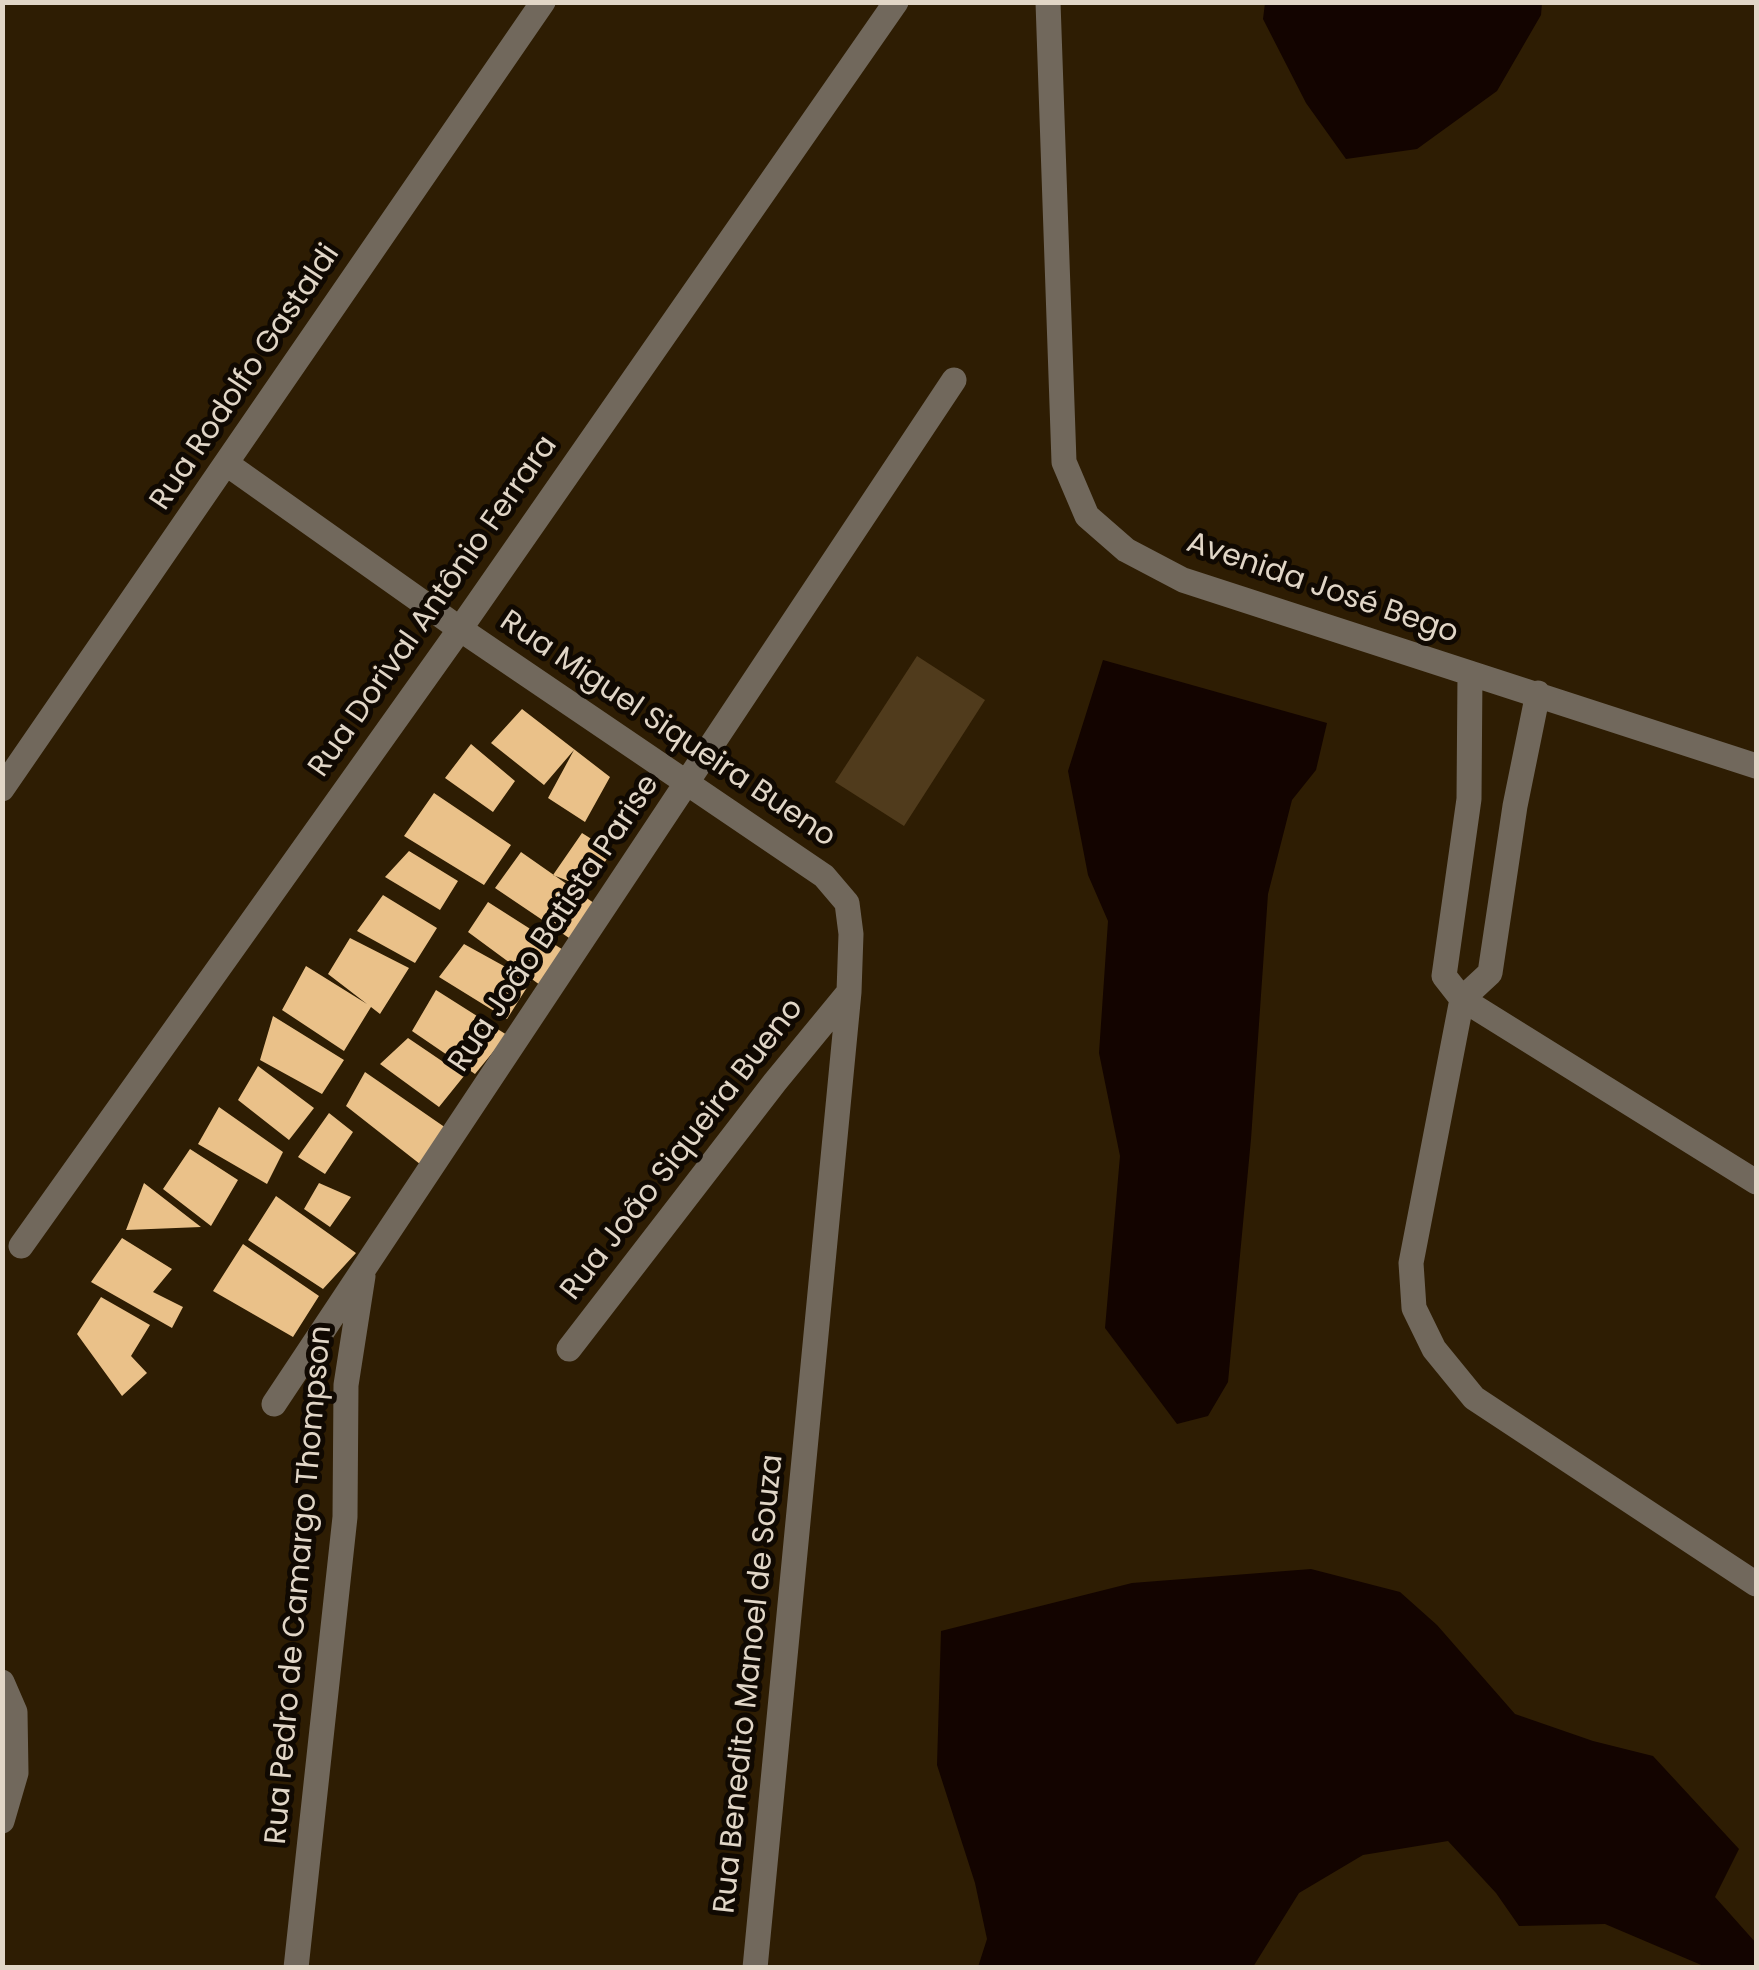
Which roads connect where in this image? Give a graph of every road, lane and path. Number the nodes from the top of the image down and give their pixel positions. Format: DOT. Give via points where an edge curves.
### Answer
graph roads {
  1 [pos="543,2"];
  2 [pos="896,2"];
  3 [pos="1048,2"];
  4 [pos="954,380"];
  5 [pos="227,464"];
  6 [pos="460,629"];
  7 [pos="1470,673"];
  8 [pos="1538,693"];
  9 [pos="1756,766"];
  10 [pos="688,784"];
  11 [pos="2,789"];
  12 [pos="849,992"];
  13 [pos="1462,999"];
  14 [pos="1756,1182"];
  15 [pos="21,1246"];
  16 [pos="364,1268"];
  17 [pos="569,1349"];
  18 [pos="274,1404"];
  19 [pos="810,1408"];
  20 [pos="1756,1584"];
  21 [pos="2,1682"];
  22 [pos="2,1821"];
  23 [pos="296,1968"];
  24 [pos="755,1968"];
  1 -- 5 [label="street, Rua Rodolfo Gastaldi"];
  2 -- 6 [label="street, Rua Dorival Antônio Ferrara"];
  3 -- 7 [label="street, Avenida José Bego" via="1064,462 1087,516 1126,550 1183,580"];
  4 -- 10 [label="street, Rua João Batista Parise"];
  5 -- 6 [label="street, Rua Miguel Siqueira Bueno"];
  5 -- 11 [label="street, Rua Rodolfo Gastaldi"];
  6 -- 10 [label="street, Rua Miguel Siqueira Bueno"];
  6 -- 15 [label="street, Rua Dorival Antônio Ferrara"];
  7 -- 8 [label="street, Avenida José Bego"];
  7 -- 13 [label="street" via="1469,800 1444,976"];
  8 -- 9 [label="street, Avenida José Bego"];
  8 -- 13 [label="street" via="1490,973"];
  10 -- 12 [label="street, Rua Miguel Siqueira Bueno" via="824,876 846,903"];
  10 -- 16 [label="street, Rua João Batista Parise"];
  12 -- 17 [label="street, Rua João Siqueira Bueno"];
  12 -- 19 [label="street, Rua Miguel Siqueira Bueno"];
  13 -- 14 [label="street"];
  13 -- 20 [label="street" via="1411,1263 1414,1308 1434,1349 1474,1398"];
  16 -- 18 [label="street, Rua João Batista Parise"];
  16 -- 23 [label="street, Rua Pedro de Camargo Thompson" via="346,1385 345,1517"];
  19 -- 24 [label="street, Rua Benedito Manoel de Souza"];
  21 -- 22 [label="street" via="15,1712 16,1773"];
}
